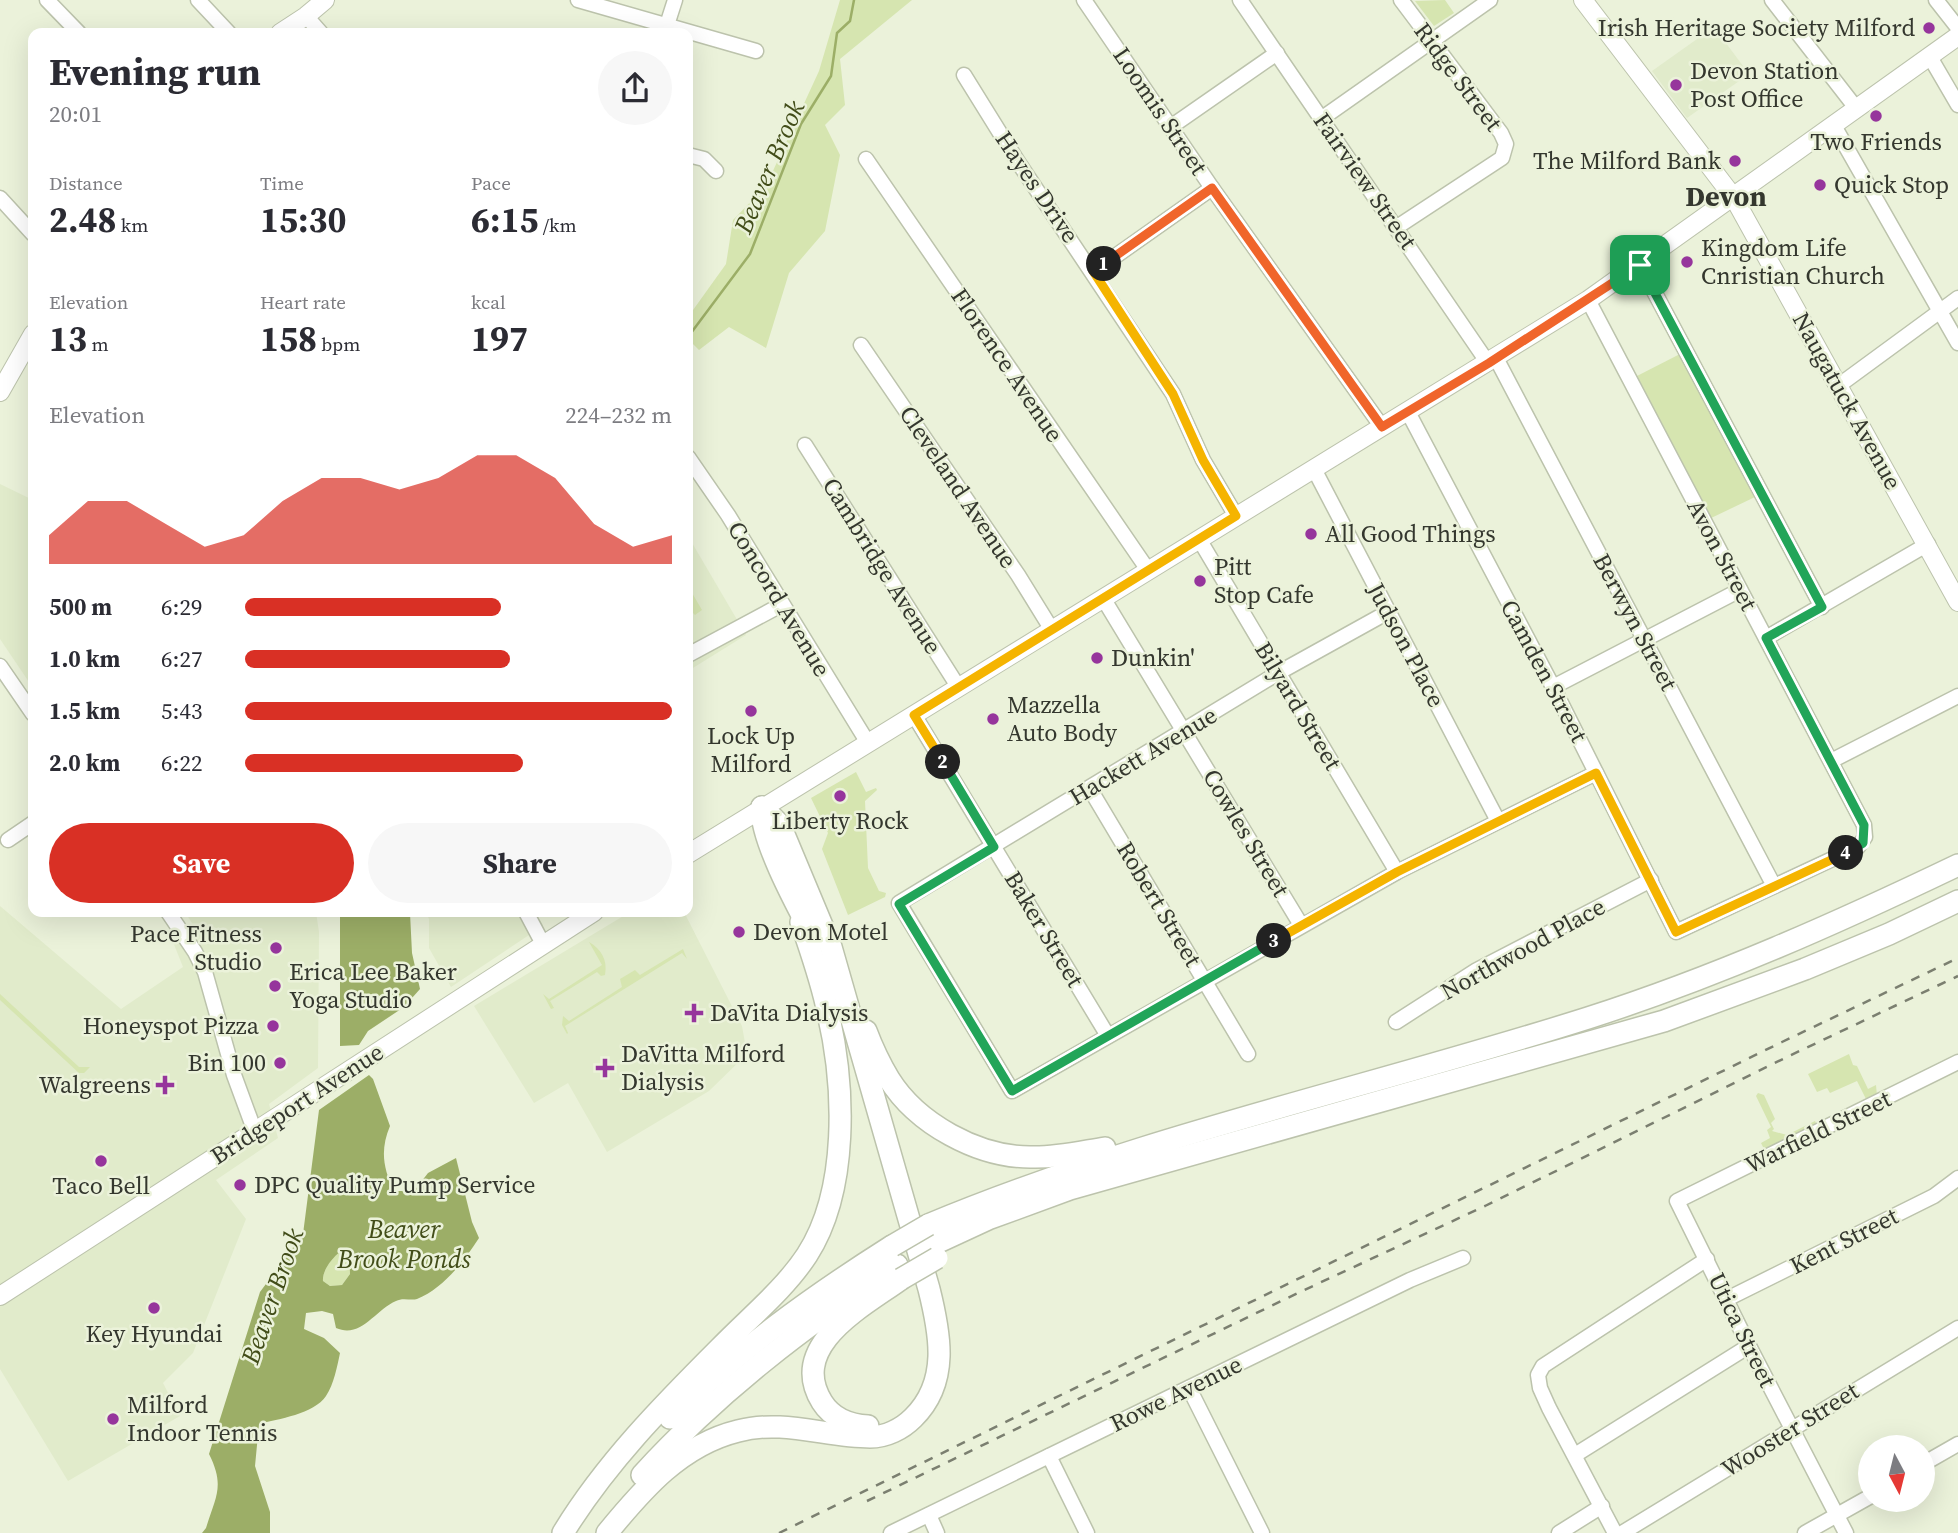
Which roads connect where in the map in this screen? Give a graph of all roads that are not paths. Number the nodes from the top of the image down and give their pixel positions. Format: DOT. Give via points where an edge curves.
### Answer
graph roads {
  1 [pos="47,0"];
  2 [pos="198,0"];
  3 [pos="325,0"];
  4 [pos="578,0"];
  5 [pos="675,0"];
  6 [pos="1084,0"];
  7 [pos="1240,0"];
  8 [pos="1401,0"];
  9 [pos="1490,0"];
  10 [pos="1583,0"];
  11 [pos="1772,0"];
  12 [pos="1936,0"];
  13 [pos="306,16"];
  14 [pos="667,25"];
  15 [pos="74,28"];
  16 [pos="224,28"];
  17 [pos="288,28"];
  18 [pos="317,28"];
  19 [pos="677,28"];
  20 [pos="1958,28"];
  21 [pos="693,33"];
  22 [pos="1958,36"];
  23 [pos="1432,42"];
  24 [pos="755,51"];
  25 [pos="1277,53"];
  26 [pos="1930,57"];
  27 [pos="964,75"];
  28 [pos="1958,105"];
  29 [pos="1856,108"];
  30 [pos="1321,119"];
  31 [pos="1833,124"];
  32 [pos="1172,126"];
  33 [pos="693,156"];
  34 [pos="866,159"];
  35 [pos="716,171"];
  36 [pos="1212,188"];
  37 [pos="0,198"];
  38 [pos="1734,198"];
  39 [pos="1397,227"];
  40 [pos="28,229"];
  41 [pos="1640,265"];
  42 [pos="1093,271"];
  43 [pos="1958,298"];
  44 [pos="1588,300"];
  45 [pos="1941,311"];
  46 [pos="28,343"];
  47 [pos="1958,343"];
  48 [pos="861,345"];
  49 [pos="1492,360"];
  50 [pos="1838,386"];
  51 [pos="0,392"];
  52 [pos="1408,412"];
  53 [pos="1382,427"];
  54 [pos="805,445"];
  55 [pos="693,464"];
  56 [pos="1314,469"];
  57 [pos="1236,516"];
  58 [pos="1199,539"];
  59 [pos="1928,544"];
  60 [pos="1149,570"];
  61 [pos="1953,579"];
  62 [pos="1740,590"];
  63 [pos="1103,598"];
  64 [pos="1958,602"];
  65 [pos="782,605"];
  66 [pos="1822,607"];
  67 [pos="1388,612"];
  68 [pos="1052,630"];
  69 [pos="1766,638"];
  70 [pos="1644,639"];
  71 [pos="693,652"];
  72 [pos="0,666"];
  73 [pos="1278,673"];
  74 [pos="5,683"];
  75 [pos="1553,687"];
  76 [pos="958,688"];
  77 [pos="1958,696"];
  78 [pos="28,708"];
  79 [pos="914,715"];
  80 [pos="1185,731"];
  81 [pos="868,743"];
  82 [pos="1831,761"];
  83 [pos="1596,773"];
  84 [pos="1090,789"];
  85 [pos="762,807"];
  86 [pos="1498,821"];
  87 [pos="28,826"];
  88 [pos="8,840"];
  89 [pos="994,847"];
  90 [pos="693,851"];
  91 [pos="1958,865"];
  92 [pos="1397,872"];
  93 [pos="1651,880"];
  94 [pos="1774,886"];
  95 [pos="793,896"];
  96 [pos="1958,901"];
  97 [pos="171,917"];
  98 [pos="529,917"];
  99 [pos="586,917"];
  100 [pos="1301,925"];
  101 [pos="543,944"];
  102 [pos="831,947"];
  103 [pos="1204,981"];
  104 [pos="1396,1022"];
  105 [pos="1108,1036"];
  106 [pos="1248,1054"];
  107 [pos="1958,1062"];
  108 [pos="255,1132"];
  109 [pos="1170,1140"];
  110 [pos="1958,1178"];
  111 [pos="1677,1201"];
  112 [pos="933,1242"];
  113 [pos="1463,1258"];
  114 [pos="1707,1259"];
  115 [pos="897,1264"];
  116 [pos="0,1296"];
  117 [pos="1727,1299"];
  118 [pos="1958,1328"];
  119 [pos="1749,1346"];
  120 [pos="1189,1388"];
  121 [pos="1791,1428"];
  122 [pos="1958,1444"];
  123 [pos="1575,1455"];
  124 [pos="1049,1456"];
  125 [pos="1936,1457"];
  126 [pos="1858,1504"];
  127 [pos="1602,1506"];
  128 [pos="929,1514"];
  129 [pos="1836,1517"];
  130 [pos="562,1533"];
  131 [pos="572,1533"];
  132 [pos="594,1533"];
  133 [pos="607,1533"];
  134 [pos="891,1533"];
  135 [pos="937,1533"];
  136 [pos="1087,1533"];
  137 [pos="1262,1533"];
  138 [pos="1559,1533"];
  139 [pos="1615,1533"];
  140 [pos="1622,1533"];
  141 [pos="1804,1533"];
  142 [pos="1846,1533"];
  1 -- 15 [label="street"];
  2 -- 16 [label="street"];
  3 -- 13 [label="main road"];
  4 -- 14 [label="street"];
  5 -- 14 [label="street"];
  6 -- 32 [label="street, Loomis Street"];
  7 -- 25 [label="street, Fairview Street"];
  8 -- 23 [label="street, Ridge Street"];
  9 -- 23 [label="street"];
  10 -- 38 [label="main road, Naugatuck Avenue"];
  11 -- 29 [label="street"];
  12 -- 20 [label="street"];
  13 -- 17 [label="main road"];
  13 -- 18 [label="street"];
  14 -- 19 [label="street"];
  21 -- 24 [label="street"];
  22 -- 26 [label="main road"];
  23 -- 30 [label="street"];
  23 -- 39 [label="street, Ridge Street" via="1506,144 1502,158"];
  25 -- 30 [label="street, Fairview Street"];
  25 -- 32 [label="street"];
  26 -- 28 [label="street"];
  26 -- 29 [label="main road"];
  27 -- 42 [label="street, Hayes Drive"];
  29 -- 31 [label="main road"];
  30 -- 39 [label="street, Fairview Street"];
  31 -- 38 [label="main road"];
  31 -- 45 [label="street"];
  32 -- 36 [label="street, Loomis Street"];
  33 -- 35 [label="street" via="704,159"];
  34 -- 60 [label="street, Florence Avenue"];
  36 -- 42 [label="street"];
  36 -- 53 [label="street, Loomis Street"];
  37 -- 40 [label="street"];
  38 -- 41 [label="main road"];
  38 -- 50 [label="main road, Naugatuck Avenue"];
  39 -- 49 [label="street, Fairview Street"];
  41 -- 44 [label="main road"];
  41 -- 66 [label="street"];
  42 -- 57 [label="street, Hayes Drive" via="1173,394 1203,460"];
  43 -- 45 [label="street"];
  44 -- 49 [label="main road"];
  44 -- 62 [label="street, Avon Street"];
  45 -- 47 [label="street"];
  45 -- 50 [label="street"];
  46 -- 51 [label="main road"];
  48 -- 68 [label="street, Cleveland Avenue"];
  49 -- 52 [label="main road"];
  49 -- 70 [label="street, Berwyn Street"];
  50 -- 59 [label="main road, Naugatuck Avenue"];
  52 -- 53 [label="main road"];
  52 -- 75 [label="street, Camden Street"];
  53 -- 56 [label="main road"];
  54 -- 76 [label="street, Cambridge Avenue"];
  55 -- 65 [label="street, Concord Avenue"];
  56 -- 57 [label="main road"];
  56 -- 67 [label="street, Judson Place"];
  57 -- 58 [label="main road"];
  58 -- 60 [label="main road"];
  58 -- 73 [label="street, Bilyard Street"];
  59 -- 61 [label="main road, Naugatuck Avenue"];
  59 -- 66 [label="street"];
  60 -- 63 [label="main road"];
  61 -- 64 [label="main road, Naugatuck Avenue"];
  62 -- 69 [label="street, Avon Street"];
  62 -- 70 [label="street"];
  63 -- 68 [label="main road"];
  63 -- 80 [label="street, Cowles Street"];
  65 -- 71 [label="street"];
  65 -- 81 [label="street, Concord Avenue"];
  66 -- 69 [label="street"];
  67 -- 73 [label="street, Hackett Avenue"];
  67 -- 86 [label="street, Judson Place"];
  68 -- 76 [label="main road"];
  69 -- 82 [label="street, Avon Street"];
  70 -- 75 [label="street"];
  70 -- 94 [label="street, Berwyn Street"];
  72 -- 74 [label="street"];
  73 -- 80 [label="street, Hackett Avenue"];
  73 -- 92 [label="street, Bilyard Street"];
  74 -- 78 [label="street"];
  75 -- 83 [label="street, Camden Street"];
  76 -- 79 [label="main road"];
  77 -- 82 [label="street"];
  79 -- 81 [label="main road"];
  79 -- 89 [label="street, Baker Street"];
  80 -- 84 [label="street, Hackett Avenue"];
  80 -- 100 [label="street, Cowles Street"];
  81 -- 85 [label="main road"];
  82 -- 94 [label="street, Avon Street" via="1864,825 1865,837 1858,847"];
  83 -- 86 [label="street"];
  83 -- 93 [label="street, Camden Street"];
  84 -- 89 [label="street, Hackett Avenue"];
  84 -- 103 [label="street, Robert Street"];
  85 -- 90 [label="main road"];
  85 -- 95 [label="highway" via="766,833"];
  85 -- 102 [label="highway" via="780,825"];
  86 -- 92 [label="street"];
  87 -- 88 [label="street"];
  89 -- 105 [label="street, Baker Street"];
  89 -- 105 [label="street, Hackett Avenue" via="899,904 1012,1091"];
  91 -- 109 [label="highway" via="1806,936 1643,1000"];
  92 -- 100 [label="street"];
  93 -- 94 [label="street, Camden Street" via="1676,932"];
  93 -- 104 [label="street, Northwood Place" via="1477,970"];
  95 -- 115 [label="highway" via="825,968 862,1082 929,1332 928,1377 912,1406 885,1424 858,1426 828,1409 818,1394 817,1352 827,1335"];
  95 -- 130 [label="highway" via="829,1015 837,1070 839,1136 828,1209 796,1269 644,1427"];
  96 -- 112 [label="highway" via="1826,961 1664,1021 1070,1189"];
  97 -- 108 [label="street" via="205,972"];
  98 -- 101 [label="street"];
  99 -- 101 [label="main road, Bridgeport Avenue"];
  100 -- 103 [label="street"];
  101 -- 108 [label="main road, Bridgeport Avenue"];
  102 -- 109 [label="highway" via="890,1081 943,1131 973,1147 1030,1157"];
  102 -- 133 [label="highway" via="939,1328 934,1387 910,1421 880,1436 767,1427 704,1443 655,1478"];
  103 -- 105 [label="street"];
  103 -- 106 [label="street, Robert Street"];
  107 -- 111 [label="street, Warfield Street"];
  108 -- 116 [label="main road, Bridgeport Avenue"];
  109 -- 112 [label="highway" via="1002,1194"];
  110 -- 117 [label="street, Kent Street" via="1934,1196"];
  111 -- 114 [label="street, Utica Street"];
  112 -- 115 [label="highway"];
  113 -- 120 [label="street, Rowe Avenue"];
  114 -- 117 [label="street, Utica Street"];
  114 -- 123 [label="street" via="1543,1366 1539,1385"];
  115 -- 131 [label="highway" via="787,1318 705,1385 628,1462"];
  115 -- 132 [label="highway" via="795,1335 732,1386 664,1452"];
  117 -- 119 [label="street, Utica Street"];
  118 -- 121 [label="street, Wooster Street"];
  119 -- 121 [label="street, Utica Street"];
  119 -- 123 [label="street"];
  120 -- 124 [label="street, Rowe Avenue"];
  120 -- 137 [label="street"];
  121 -- 129 [label="street, Utica Street"];
  121 -- 140 [label="street, Wooster Street"];
  122 -- 125 [label="street"];
  123 -- 127 [label="street"];
  124 -- 128 [label="street, Rowe Avenue"];
  124 -- 136 [label="street"];
  126 -- 129 [label="street"];
  127 -- 138 [label="street"];
  127 -- 139 [label="street"];
  128 -- 134 [label="street, Rowe Avenue"];
  128 -- 135 [label="street"];
  129 -- 141 [label="street"];
  129 -- 142 [label="street, Utica Street"];
}
